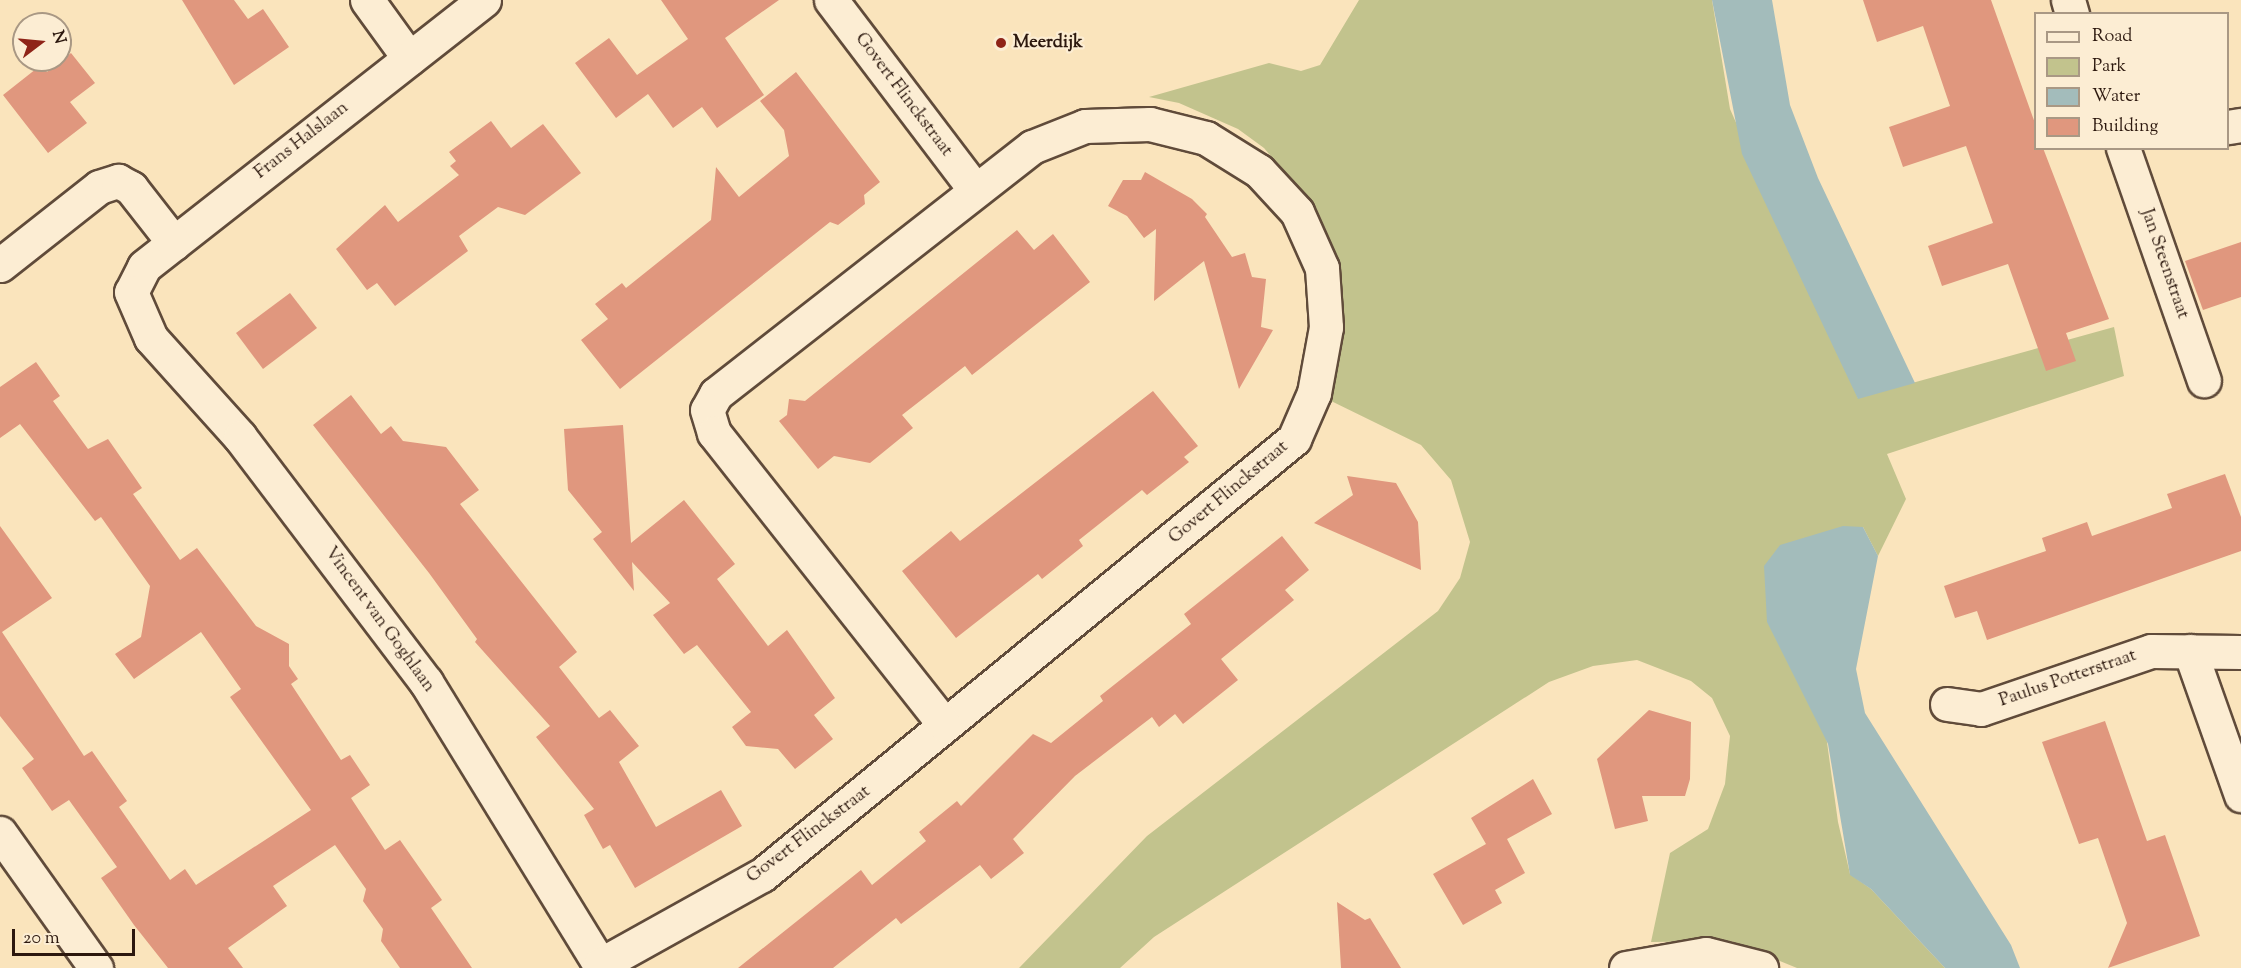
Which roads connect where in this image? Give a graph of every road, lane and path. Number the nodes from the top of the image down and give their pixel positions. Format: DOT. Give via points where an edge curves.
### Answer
graph roads {
  1 [pos="367,0"];
  2 [pos="484,0"];
  3 [pos="831,0"];
  4 [pos="409,58"];
  5 [pos="2124,150"];
  6 [pos="975,190"];
  7 [pos="174,243"];
  8 [pos="0,265"];
  9 [pos="131,292"];
  10 [pos="2204,380"];
  11 [pos="2190,651"];
  12 [pos="2241,652"];
  13 [pos="1947,704"];
  14 [pos="945,725"];
  15 [pos="2241,795"];
  16 [pos="0,833"];
  17 [pos="601,967"];
  18 [pos="96,968"];
  19 [pos="1626,968"];
  20 [pos="1761,968"];
  1 -- 4 [label="street"];
  2 -- 4 [label="street, Frans Halslaan"];
  3 -- 6 [label="street, Govert Flinckstraat"];
  4 -- 7 [label="street, Frans Halslaan"];
  5 -- 10 [label="street, Jan Steenstraat"];
  6 -- 14 [label="street, Govert Flinckstraat" via="716,394 707,410 714,433"];
  6 -- 14 [label="street, Govert Flinckstraat" via="1032,147 1085,126 1150,124 1206,138 1259,171 1297,212 1322,268 1326,327 1314,393 1294,439"];
  7 -- 8 [label="street" via="131,188 118,181 99,188"];
  7 -- 9 [label="street, Frans Halslaan" via="144,267"];
  9 -- 17 [label="street, Vincent van Goghlaan" via="151,338 240,437 426,682"];
  11 -- 12 [label="street, Paulus Potterstraat"];
  11 -- 13 [label="street, Paulus Potterstraat" via="2151,651 1981,709"];
  11 -- 15 [label="street"];
  14 -- 17 [label="street, Govert Flinckstraat" via="762,875"];
  16 -- 18 [label="street"];
  19 -- 20 [label="street" via="1706,954"];
}
